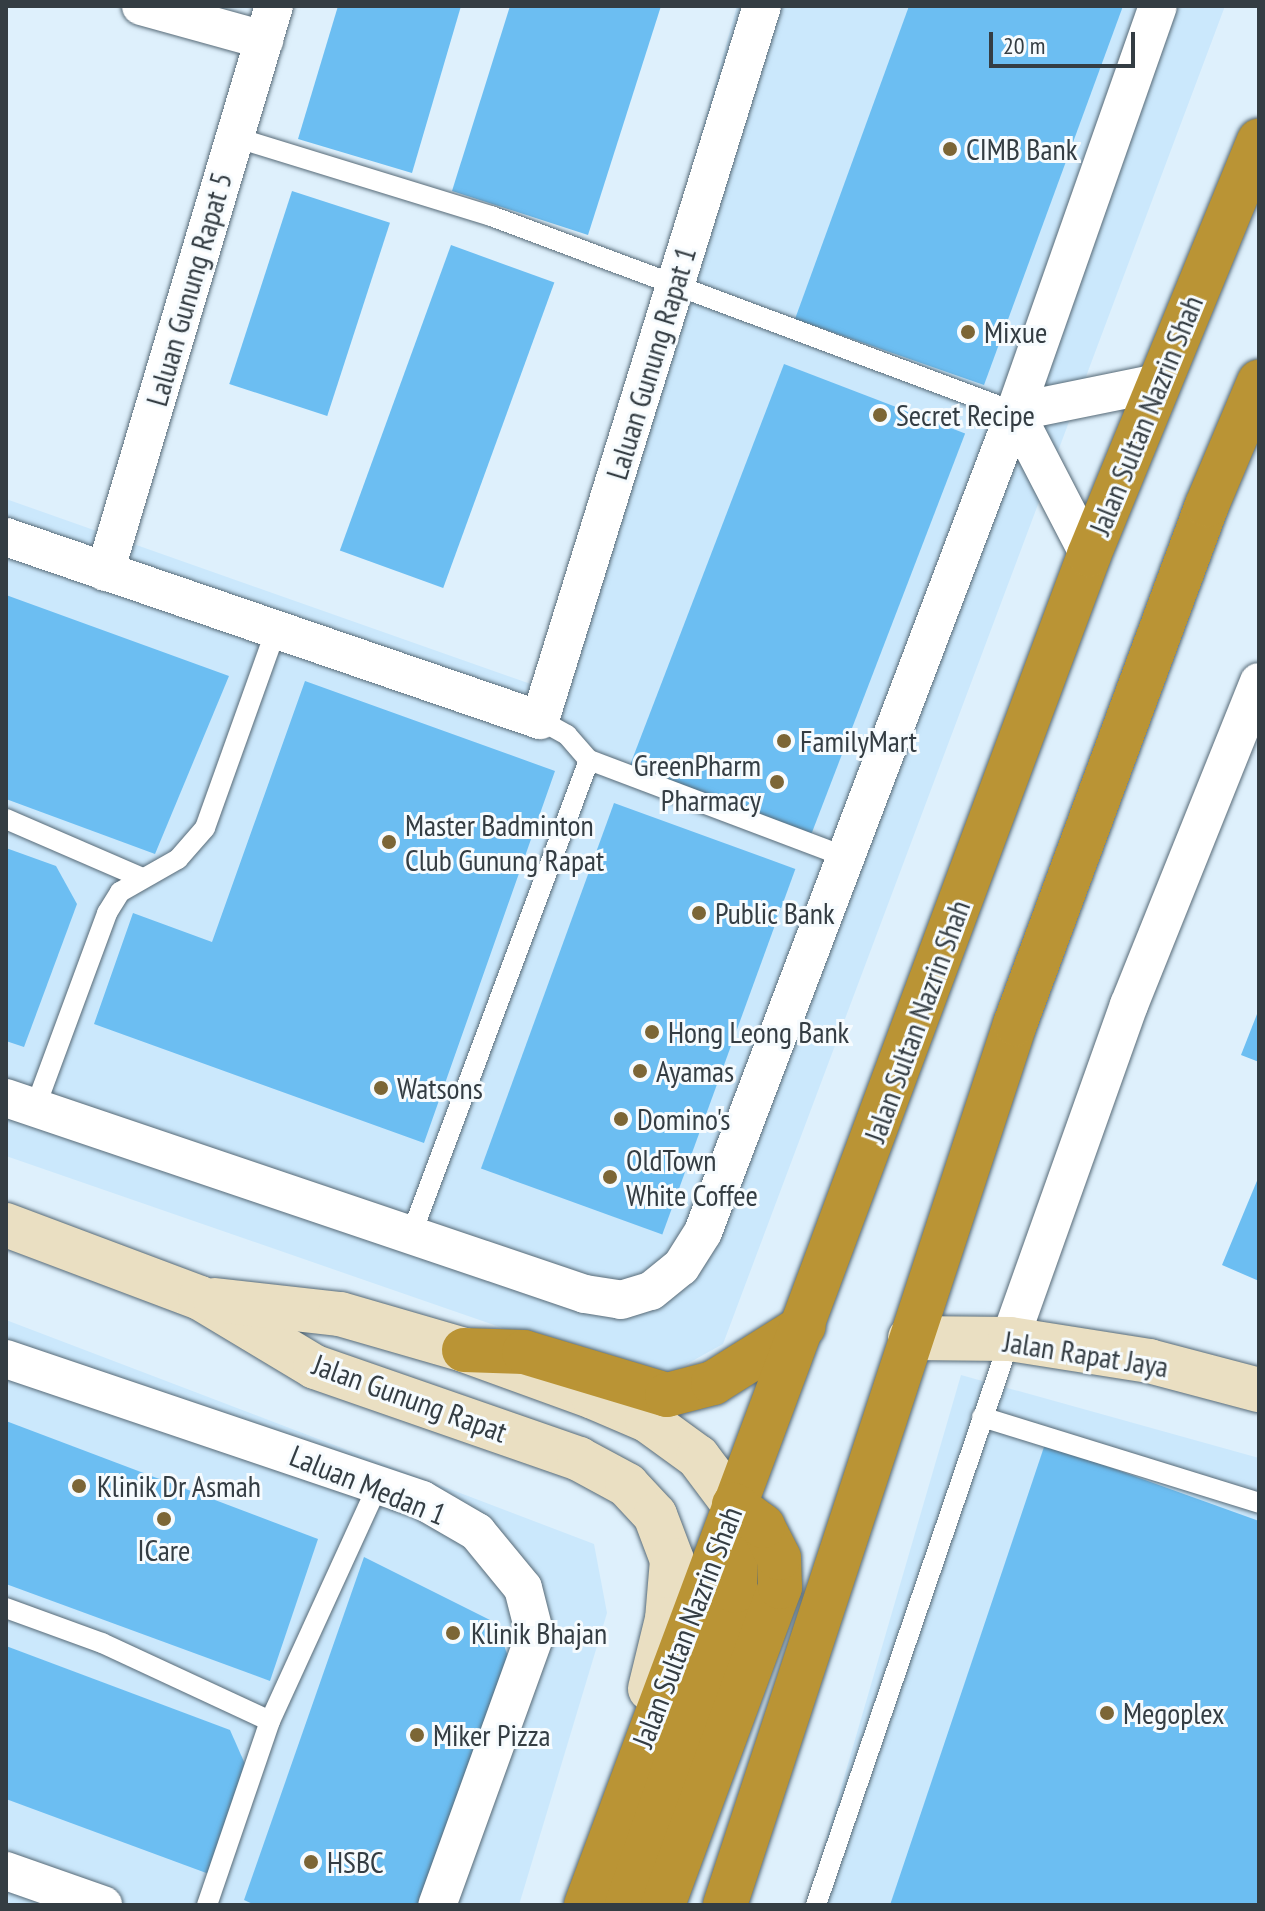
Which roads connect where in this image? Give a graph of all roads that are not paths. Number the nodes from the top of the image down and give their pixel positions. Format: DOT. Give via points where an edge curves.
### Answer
graph roads {
  1 [pos="141,6"];
  2 [pos="762,6"];
  3 [pos="1158,6"];
  4 [pos="269,23"];
  5 [pos="234,137"];
  6 [pos="1259,141"];
  7 [pos="675,285"];
  8 [pos="1259,382"];
  9 [pos="1158,383"];
  10 [pos="1015,412"];
  11 [pos="6,537"];
  12 [pos="1089,555"];
  13 [pos="105,572"];
  14 [pos="275,632"];
  15 [pos="1259,682"];
  16 [pos="540,720"];
  17 [pos="589,760"];
  18 [pos="6,819"];
  19 [pos="843,856"];
  20 [pos="140,877"];
  21 [pos="21,1103"];
  22 [pos="6,1225"];
  23 [pos="410,1238"];
  24 [pos="200,1298"];
  25 [pos="804,1326"];
  26 [pos="910,1338"];
  27 [pos="1010,1339"];
  28 [pos="464,1350"];
  29 [pos="6,1359"];
  30 [pos="1259,1390"];
  31 [pos="982,1417"];
  32 [pos="379,1483"];
  33 [pos="1259,1503"];
  34 [pos="734,1505"];
  35 [pos="6,1608"];
  36 [pos="270,1721"];
  37 [pos="623,1796"];
  38 [pos="6,1871"];
  39 [pos="103,1905"];
  40 [pos="207,1905"];
  41 [pos="437,1905"];
  42 [pos="586,1905"];
  43 [pos="627,1905"];
  44 [pos="663,1905"];
  45 [pos="725,1905"];
  46 [pos="816,1905"];
  1 -- 4 [label="street"];
  2 -- 7 [label="street, Laluan Gunung Rapat 1"];
  3 -- 10 [label="street"];
  4 -- 5 [label="street, Laluan Gunung Rapat 5"];
  5 -- 7 [label="lane" via="491,216"];
  5 -- 13 [label="street, Laluan Gunung Rapat 5"];
  6 -- 9 [label="highway, Jalan Sultan Nazrin Shah"];
  7 -- 10 [label="lane"];
  7 -- 16 [label="street, Laluan Gunung Rapat 1"];
  8 -- 26 [label="highway" via="1207,505 1021,1009"];
  9 -- 10 [label="street"];
  9 -- 12 [label="highway, Jalan Sultan Nazrin Shah"];
  10 -- 12 [label="street"];
  10 -- 19 [label="street"];
  11 -- 13 [label="street"];
  12 -- 25 [label="highway, Jalan Sultan Nazrin Shah"];
  13 -- 14 [label="street"];
  14 -- 16 [label="street"];
  14 -- 20 [label="lane" via="205,828 178,859"];
  15 -- 27 [label="street" via="1129,1005"];
  16 -- 17 [label="lane" via="567,735"];
  17 -- 19 [label="lane"];
  17 -- 23 [label="lane"];
  18 -- 20 [label="lane"];
  19 -- 23 [label="street" via="703,1232 681,1267 651,1291 621,1300"];
  20 -- 21 [label="lane" via="120,892 107,913"];
  21 -- 23 [label="street"];
  22 -- 24 [label="street, Jalan Gunung Rapat"];
  24 -- 28 [label="street, Jalan Gunung Rapat" via="340,1314"];
  24 -- 37 [label="street, Jalan Gunung Rapat" via="315,1367 579,1459 627,1485 655,1515 672,1560 667,1619"];
  25 -- 28 [label="highway" via="713,1383 667,1395 524,1352"];
  25 -- 34 [label="highway, Jalan Sultan Nazrin Shah"];
  26 -- 27 [label="street, Jalan Rapat Jaya"];
  26 -- 45 [label="highway"];
  27 -- 30 [label="street, Jalan Rapat Jaya" via="1149,1361"];
  27 -- 31 [label="lane"];
  28 -- 34 [label="street, Jalan Gunung Rapat" via="647,1420 698,1457"];
  29 -- 32 [label="street, Laluan Medan 1"];
  31 -- 33 [label="lane"];
  31 -- 46 [label="lane"];
  32 -- 36 [label="lane"];
  32 -- 41 [label="street, Laluan Medan 1" via="422,1500 477,1532 523,1588 535,1635"];
  34 -- 37 [label="highway, Jalan Sultan Nazrin Shah"];
  34 -- 43 [label="highway" via="739,1559 735,1591"];
  34 -- 44 [label="highway" via="763,1526 779,1558 780,1587"];
  35 -- 36 [label="lane" via="102,1643"];
  36 -- 40 [label="lane"];
  37 -- 42 [label="highway, Jalan Sultan Nazrin Shah"];
  38 -- 39 [label="street"];
}
